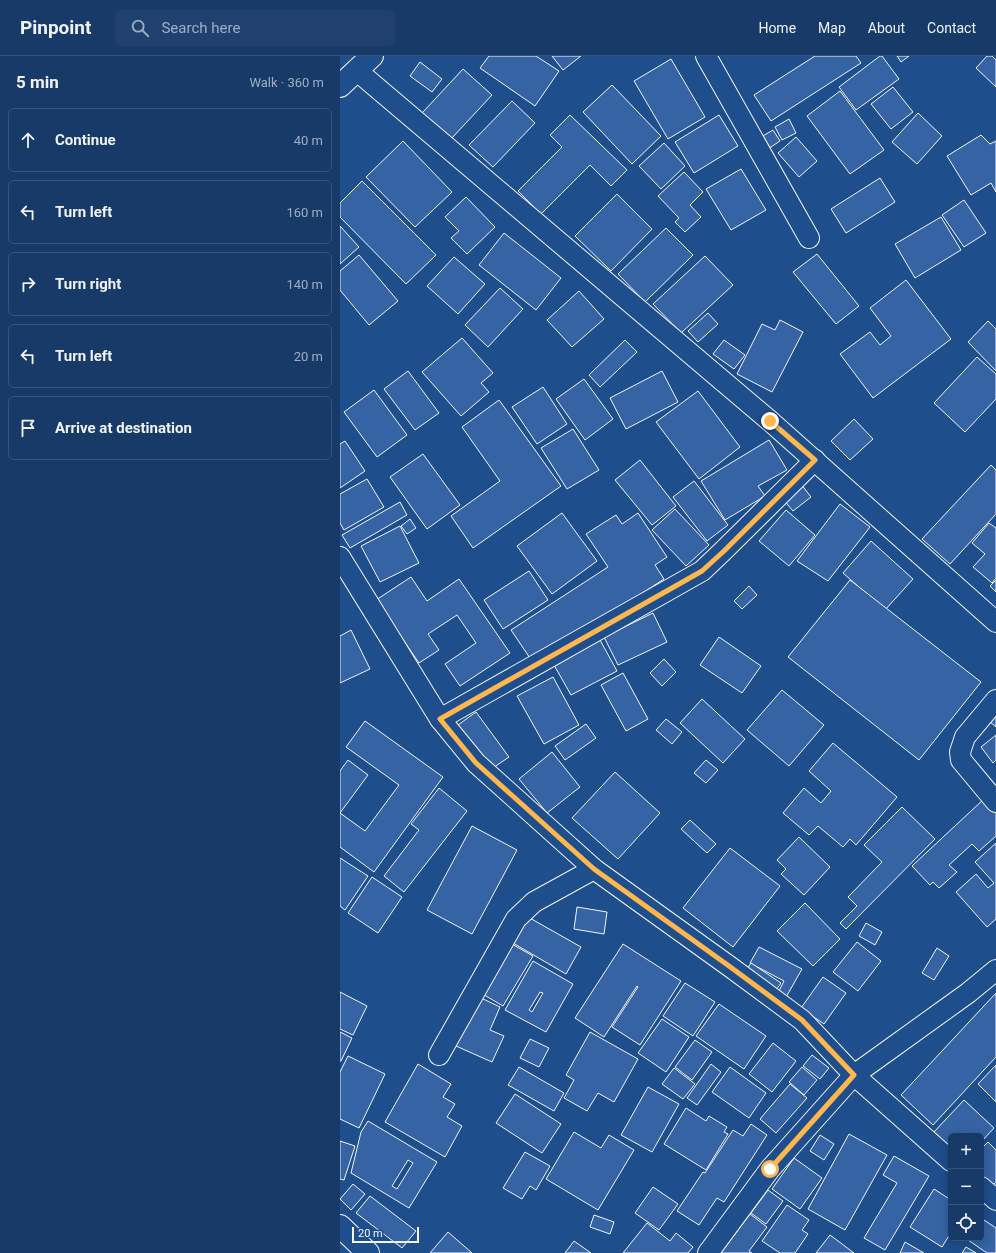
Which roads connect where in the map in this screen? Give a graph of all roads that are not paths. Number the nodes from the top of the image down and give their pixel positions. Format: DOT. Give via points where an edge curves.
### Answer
graph roads {
  1 [pos="372,56"];
  2 [pos="706,56"];
  3 [pos="356,70"];
  4 [pos="340,86"];
  5 [pos="808,238"];
  6 [pos="815,460"];
  7 [pos="340,557"];
  8 [pos="996,622"];
  9 [pos="996,700"];
  10 [pos="440,719"];
  11 [pos="996,802"];
  12 [pos="594,869"];
  13 [pos="996,970"];
  14 [pos="439,1055"];
  15 [pos="854,1075"];
  16 [pos="948,1158"];
  17 [pos="984,1190"];
  18 [pos="996,1200"];
  19 [pos="340,1226"];
  20 [pos="368,1253"];
  21 [pos="708,1253"];
  1 -- 3 [label="main road"];
  2 -- 5 [label="street"];
  3 -- 4 [label="main road"];
  3 -- 6 [label="street"];
  6 -- 8 [label="street"];
  6 -- 10 [label="street" via="702,571"];
  7 -- 10 [label="street"];
  9 -- 11 [label="street" via="965,737 960,752 961,760"];
  10 -- 12 [label="street" via="476,763"];
  12 -- 14 [label="street" via="534,902 516,919"];
  12 -- 15 [label="street" via="802,1020"];
  13 -- 15 [label="street"];
  15 -- 16 [label="street"];
  15 -- 21 [label="street" via="770,1169"];
  17 -- 18 [label="street"];
  19 -- 20 [label="main road"];
}
